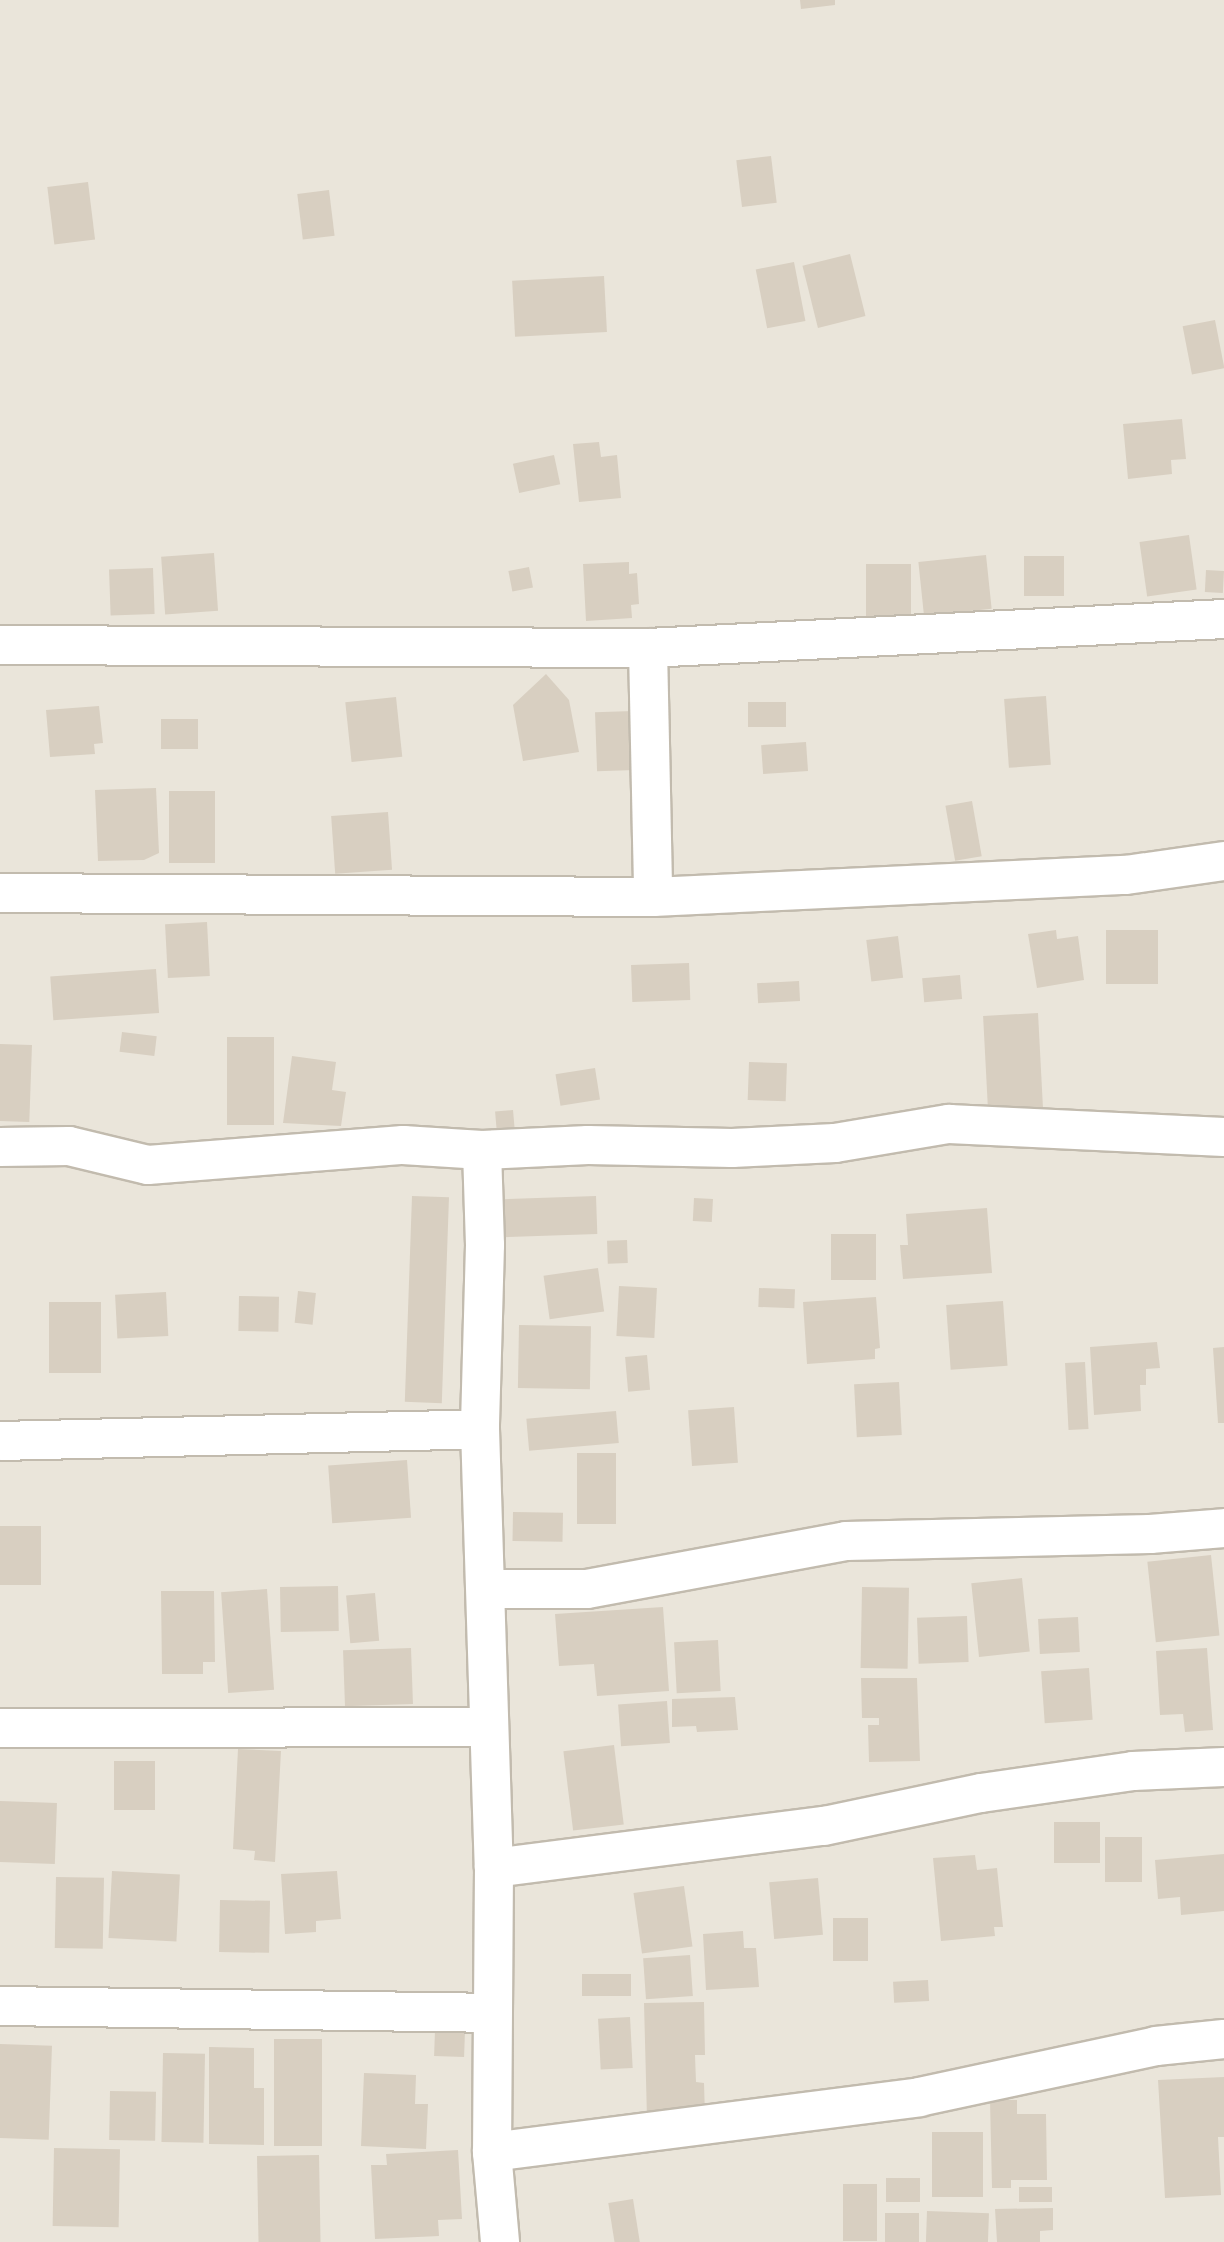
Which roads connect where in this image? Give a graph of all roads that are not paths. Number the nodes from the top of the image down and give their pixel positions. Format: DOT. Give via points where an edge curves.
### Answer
graph roads {
  1 [pos="1224,619"];
  2 [pos="0,645"];
  3 [pos="648,648"];
  4 [pos="1224,861"];
  5 [pos="0,893"];
  6 [pos="653,897"];
  7 [pos="1224,1137"];
  8 [pos="0,1147"];
  9 [pos="482,1150"];
  10 [pos="480,1429"];
  11 [pos="0,1441"];
  12 [pos="1224,1528"];
  13 [pos="487,1589"];
  14 [pos="487,1727"];
  15 [pos="0,1728"];
  16 [pos="1224,1767"];
  17 [pos="494,1868"];
  18 [pos="0,2006"];
  19 [pos="491,2013"];
  20 [pos="1224,2039"];
  21 [pos="492,2152"];
  22 [pos="500,2242"];
  1 -- 3 [label="street"];
  2 -- 3 [label="street"];
  3 -- 6 [label="street"];
  4 -- 6 [label="street" via="1126,875"];
  5 -- 6 [label="street"];
  7 -- 9 [label="street" via="949,1124 835,1143"];
  8 -- 9 [label="street" via="69,1146 148,1165 403,1145"];
  9 -- 10 [label="street"];
  10 -- 11 [label="street"];
  10 -- 13 [label="street"];
  12 -- 13 [label="street" via="846,1541 587,1589"];
  13 -- 14 [label="street"];
  14 -- 15 [label="street"];
  14 -- 17 [label="street"];
  16 -- 17 [label="street" via="1117,1773 981,1793 824,1826"];
  17 -- 19 [label="street"];
  18 -- 19 [label="street"];
  19 -- 21 [label="street"];
  20 -- 21 [label="street" via="1156,2046 919,2097"];
  21 -- 22 [label="street"];
}
